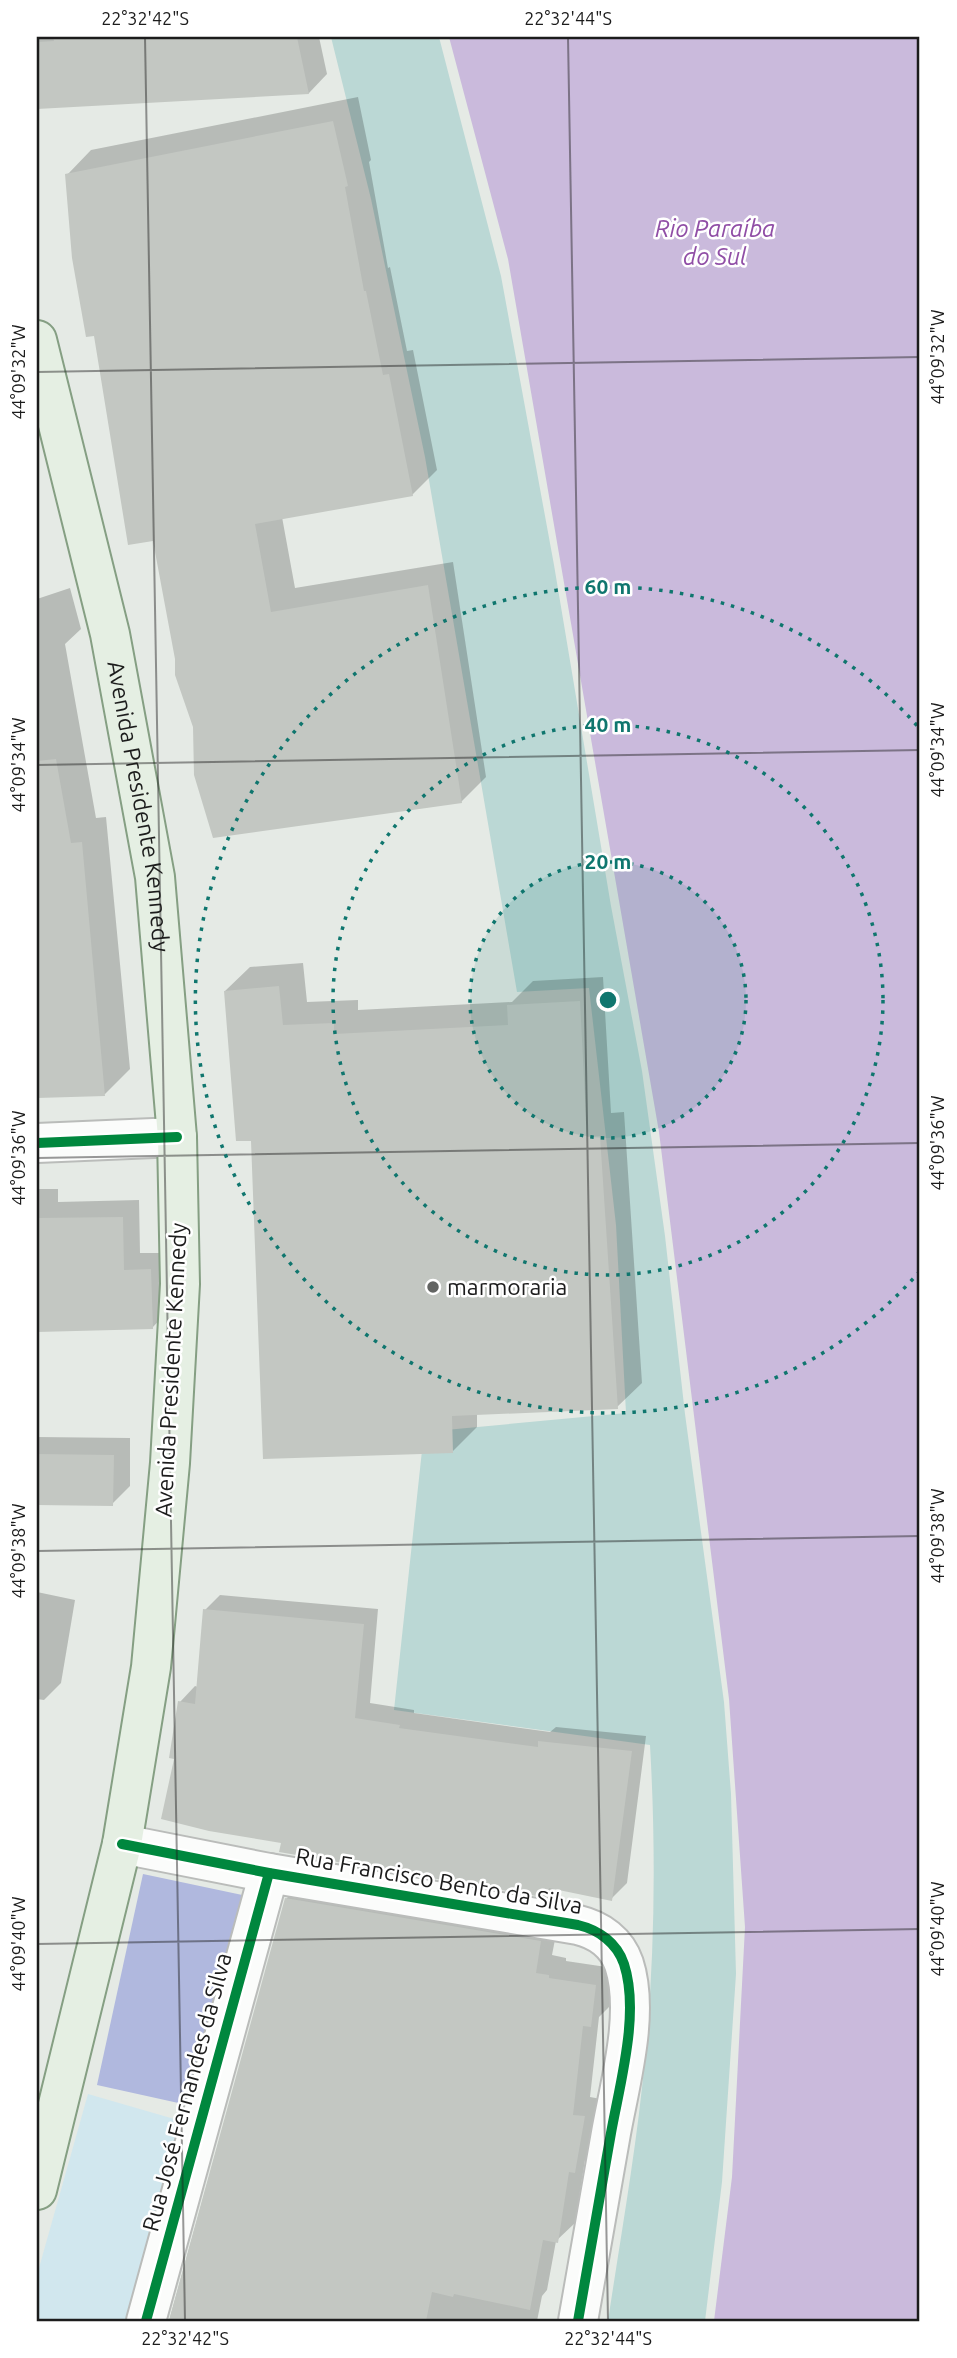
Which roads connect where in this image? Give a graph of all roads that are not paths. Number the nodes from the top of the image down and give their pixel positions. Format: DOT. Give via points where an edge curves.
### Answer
graph roads {
  1 [pos="37,340"];
  2 [pos="177,1137"];
  3 [pos="37,1143"];
  4 [pos="122,1844"];
  5 [pos="269,1873"];
  6 [pos="37,2190"];
  7 [pos="146,2321"];
  8 [pos="578,2321"];
  1 -- 2 [label="main road, Avenida Presidente Kennedy" via="110,634 155,877"];
  2 -- 3 [label="street"];
  2 -- 4 [label="main road, Avenida Presidente Kennedy" via="180,1284 170,1464 151,1667"];
  4 -- 5 [label="street, Rua Francisco Bento da Silva"];
  4 -- 6 [label="main road, Avenida Presidente Kennedy"];
  5 -- 7 [label="street, Rua José Fernandes da Silva"];
  5 -- 8 [label="street, Rua Francisco Bento da Silva" via="578,1925 600,1933 618,1951 627,1979 628,2031"];
}
